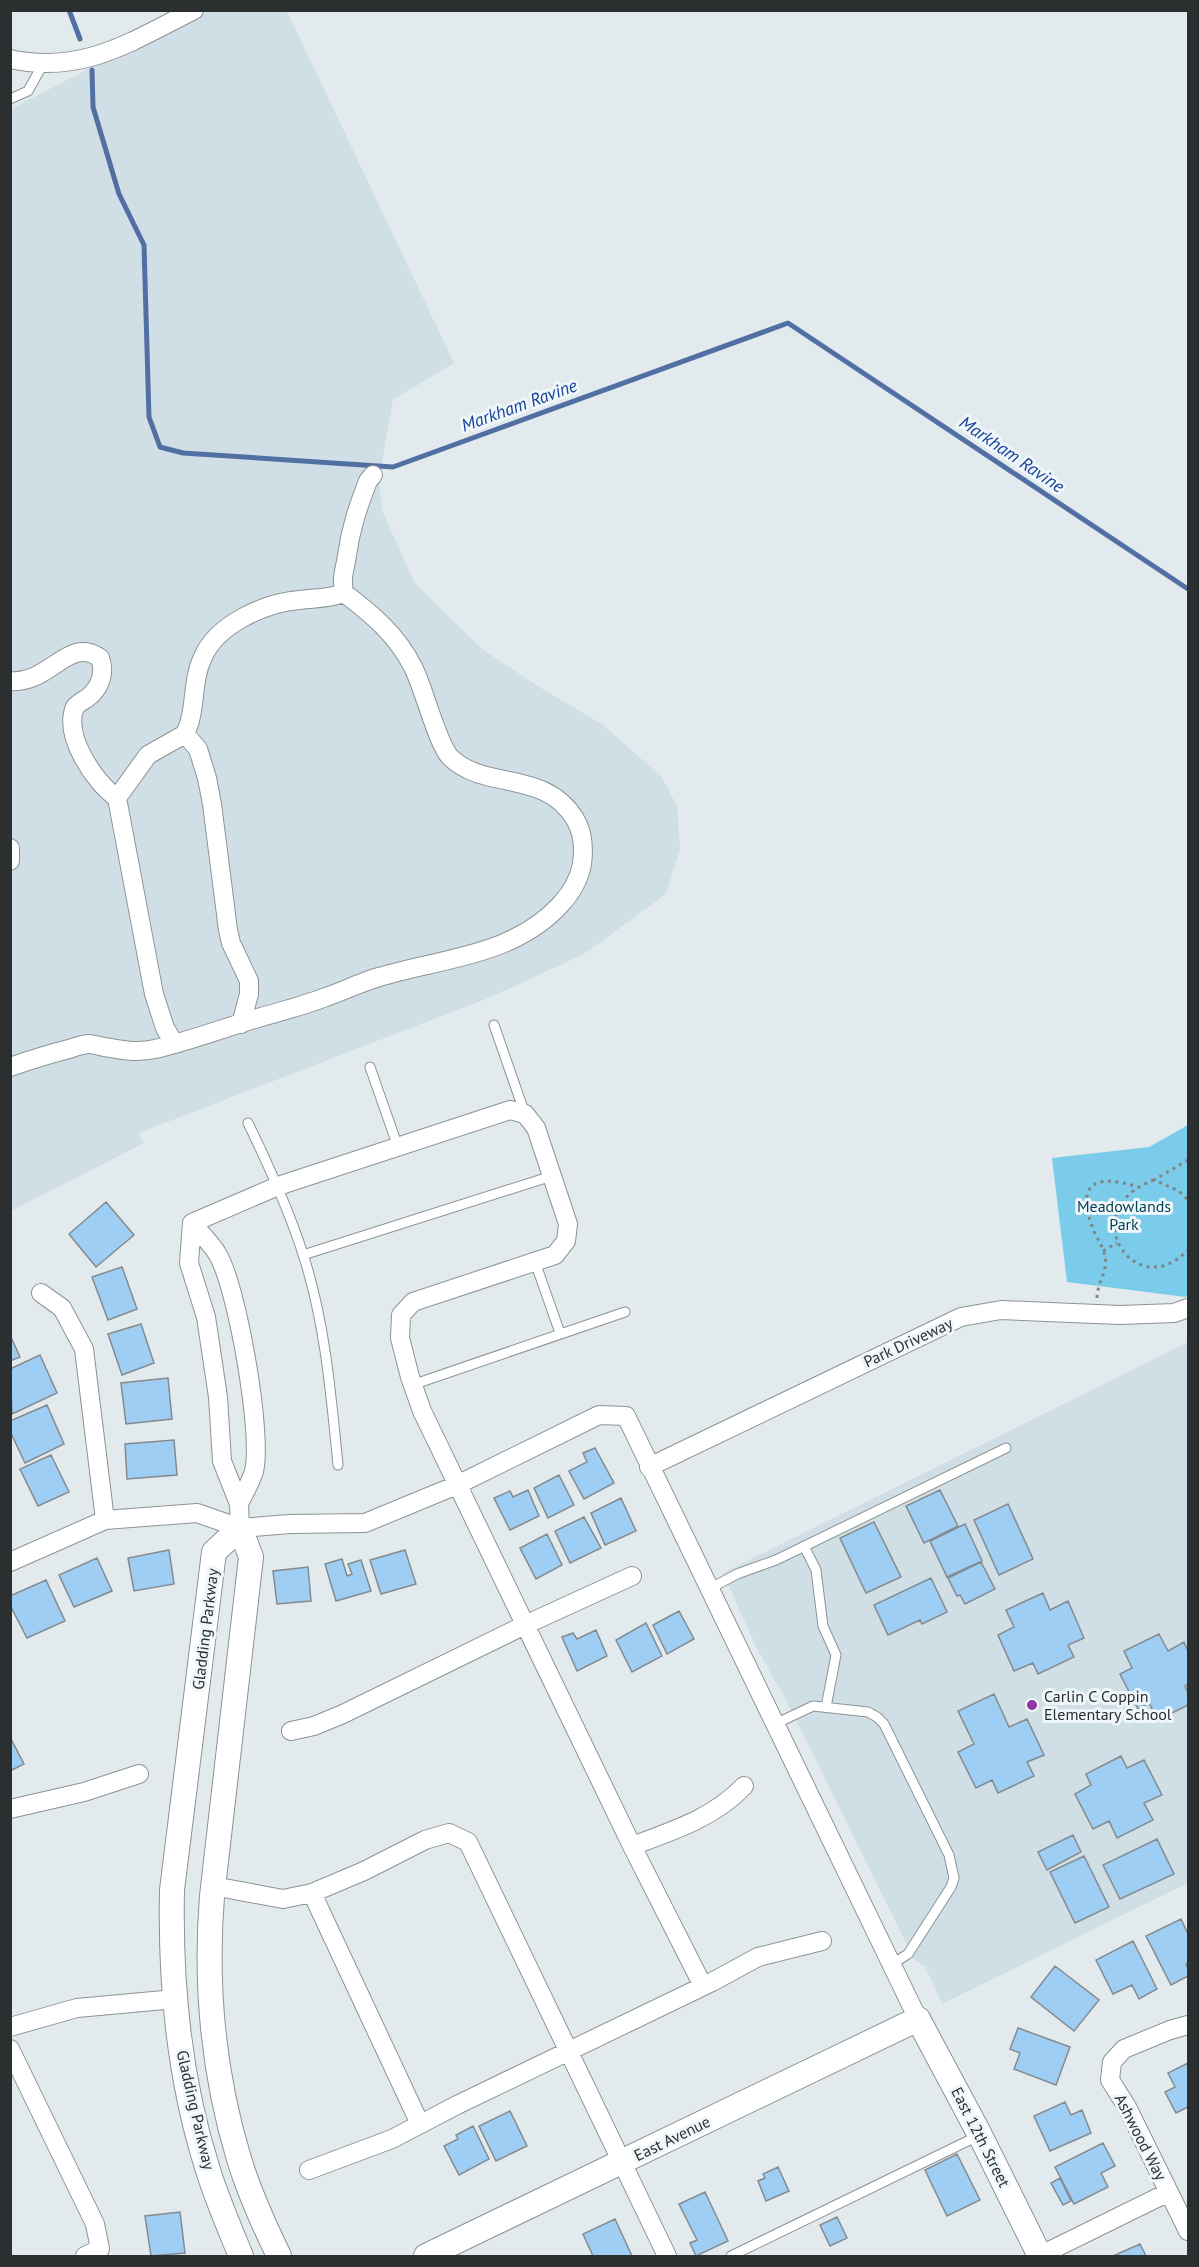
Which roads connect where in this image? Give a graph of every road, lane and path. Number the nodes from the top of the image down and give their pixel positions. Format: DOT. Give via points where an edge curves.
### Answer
graph roads {
  1 [pos="194,10"];
  2 [pos="10,60"];
  3 [pos="43,64"];
  4 [pos="10,99"];
  5 [pos="373,475"];
  6 [pos="344,593"];
  7 [pos="10,681"];
  8 [pos="185,734"];
  9 [pos="117,798"];
  10 [pos="10,848"];
  11 [pos="10,861"];
  12 [pos="241,1024"];
  13 [pos="494,1025"];
  14 [pos="174,1043"];
  15 [pos="10,1067"];
  16 [pos="370,1067"];
  17 [pos="525,1114"];
  18 [pos="248,1123"];
  19 [pos="398,1147"];
  20 [pos="1188,1160"];
  21 [pos="552,1176"];
  22 [pos="1154,1180"];
  23 [pos="278,1186"];
  24 [pos="1138,1187"];
  25 [pos="1188,1200"];
  26 [pos="192,1223"];
  27 [pos="1117,1243"];
  28 [pos="1188,1250"];
  29 [pos="1103,1251"];
  30 [pos="303,1255"];
  31 [pos="536,1262"];
  32 [pos="41,1293"];
  33 [pos="1097,1299"];
  34 [pos="1188,1308"];
  35 [pos="625,1312"];
  36 [pos="560,1333"];
  37 [pos="412,1384"];
  38 [pos="1006,1448"];
  39 [pos="338,1465"];
  40 [pos="649,1467"];
  41 [pos="457,1485"];
  42 [pos="239,1504"];
  43 [pos="105,1520"];
  44 [pos="240,1528"];
  45 [pos="804,1546"];
  46 [pos="10,1562"];
  47 [pos="632,1576"];
  48 [pos="709,1588"];
  49 [pos="525,1625"];
  50 [pos="826,1707"];
  51 [pos="775,1724"];
  52 [pos="291,1731"];
  53 [pos="139,1774"];
  54 [pos="744,1785"];
  55 [pos="10,1809"];
  56 [pos="632,1846"];
  57 [pos="213,1886"];
  58 [pos="312,1893"];
  59 [pos="822,1941"];
  60 [pos="892,1964"];
  61 [pos="703,1986"];
  62 [pos="175,1999"];
  63 [pos="918,2019"];
  64 [pos="1188,2025"];
  65 [pos="10,2026"];
  66 [pos="10,2049"];
  67 [pos="569,2051"];
  68 [pos="216,2060"];
  69 [pos="420,2124"];
  70 [pos="980,2135"];
  71 [pos="621,2163"];
  72 [pos="309,2170"];
  73 [pos="1169,2192"];
  74 [pos="1188,2231"];
  75 [pos="85,2256"];
  76 [pos="241,2256"];
  77 [pos="279,2256"];
  78 [pos="426,2256"];
  79 [pos="667,2256"];
  80 [pos="731,2256"];
  81 [pos="1040,2256"];
  1 -- 3 [label="street" via="105,54 72,63"];
  2 -- 3 [label="street"];
  3 -- 4 [label="lane" via="28,91"];
  5 -- 6 [label="street" via="349,533 341,579"];
  6 -- 8 [label="street" via="269,605 219,636 204,654 196,673"];
  6 -- 12 [label="street" via="397,640 414,667 448,756 486,776 544,790 564,805 582,835 580,876 570,894 529,933 469,955 378,977"];
  7 -- 9 [label="street" via="32,680 77,652 87,651 100,658 104,668 100,681 91,695 75,707 73,722 85,762"];
  8 -- 9 [label="street" via="148,755"];
  8 -- 12 [label="street" via="198,748 207,778 228,930 249,981"];
  9 -- 14 [label="street" via="154,994"];
  10 -- 11 [label="street"];
  12 -- 14 [label="street"];
  13 -- 17 [label="lane"];
  14 -- 15 [label="street" via="129,1052 91,1043"];
  16 -- 19 [label="lane"];
  17 -- 19 [label="street" via="510,1110"];
  17 -- 21 [label="street" via="536,1128"];
  18 -- 23 [label="lane"];
  19 -- 23 [label="street"];
  20 -- 22 [label="path"];
  21 -- 30 [label="lane"];
  21 -- 31 [label="street" via="568,1224 566,1241 555,1255"];
  22 -- 24 [label="path"];
  22 -- 25 [label="path" via="1179,1191"];
  23 -- 26 [label="street"];
  23 -- 30 [label="lane"];
  24 -- 27 [label="path" via="1116,1212 1113,1223"];
  24 -- 29 [label="path" via="1103,1180 1088,1193 1091,1224"];
  26 -- 42 [label="street" via="189,1263 206,1317 218,1397 222,1461"];
  26 -- 42 [label="street" via="222,1265 249,1378 254,1470"];
  27 -- 28 [label="path" via="1128,1258 1155,1267 1179,1260"];
  27 -- 29 [label="path"];
  29 -- 33 [label="path" via="1105,1273"];
  30 -- 39 [label="lane" via="328,1365"];
  31 -- 36 [label="lane"];
  31 -- 37 [label="street" via="413,1302 401,1315 400,1338"];
  32 -- 43 [label="street" via="62,1308 84,1349"];
  34 -- 40 [label="street, Park Driveway" via="1174,1313 1120,1315 1001,1310 961,1317"];
  35 -- 36 [label="lane"];
  36 -- 37 [label="lane"];
  37 -- 41 [label="street"];
  38 -- 45 [label="lane"];
  40 -- 41 [label="street" via="626,1416 599,1414"];
  40 -- 48 [label="street"];
  41 -- 44 [label="street" via="365,1523"];
  41 -- 49 [label="street"];
  42 -- 44 [label="street"];
  43 -- 44 [label="street" via="197,1514"];
  43 -- 46 [label="street"];
  44 -- 57 [label="street, Gladding Parkway" via="251,1557"];
  44 -- 62 [label="street, Gladding Parkway" via="214,1552 172,1890"];
  45 -- 48 [label="lane"];
  45 -- 50 [label="lane" via="816,1570 823,1626 836,1655"];
  47 -- 49 [label="street"];
  48 -- 51 [label="street"];
  49 -- 52 [label="street" via="343,1714"];
  49 -- 56 [label="street"];
  50 -- 51 [label="lane" via="813,1706"];
  50 -- 60 [label="lane" via="868,1712 884,1724 953,1867 951,1887 921,1935 908,1954"];
  51 -- 60 [label="street"];
  53 -- 55 [label="street"];
  54 -- 56 [label="street" via="729,1802 686,1826"];
  56 -- 61 [label="street"];
  57 -- 58 [label="street" via="283,1899"];
  57 -- 68 [label="street, Gladding Parkway" via="210,1999"];
  58 -- 67 [label="street" via="424,1840 449,1833 468,1842"];
  58 -- 69 [label="street"];
  59 -- 61 [label="street" via="758,1957"];
  60 -- 63 [label="street"];
  61 -- 67 [label="street"];
  62 -- 65 [label="street" via="77,2008"];
  62 -- 68 [label="street" via="192,2009"];
  62 -- 76 [label="street, Gladding Parkway" via="184,2065 204,2156"];
  63 -- 70 [label="street, East 12th Street"];
  63 -- 71 [label="street, East Avenue"];
  64 -- 73 [label="street, Ashwood Way" via="1124,2049 1112,2062 1110,2080"];
  66 -- 75 [label="street" via="95,2224 100,2249"];
  67 -- 69 [label="street"];
  67 -- 71 [label="street"];
  68 -- 77 [label="street, Gladding Parkway" via="239,2159"];
  69 -- 72 [label="street" via="357,2154"];
  70 -- 80 [label="lane"];
  70 -- 81 [label="street, East 12th Street"];
  71 -- 78 [label="street, East Avenue"];
  71 -- 79 [label="street"];
  73 -- 74 [label="street, Ashwood Way"];
  73 -- 81 [label="street"];
}
